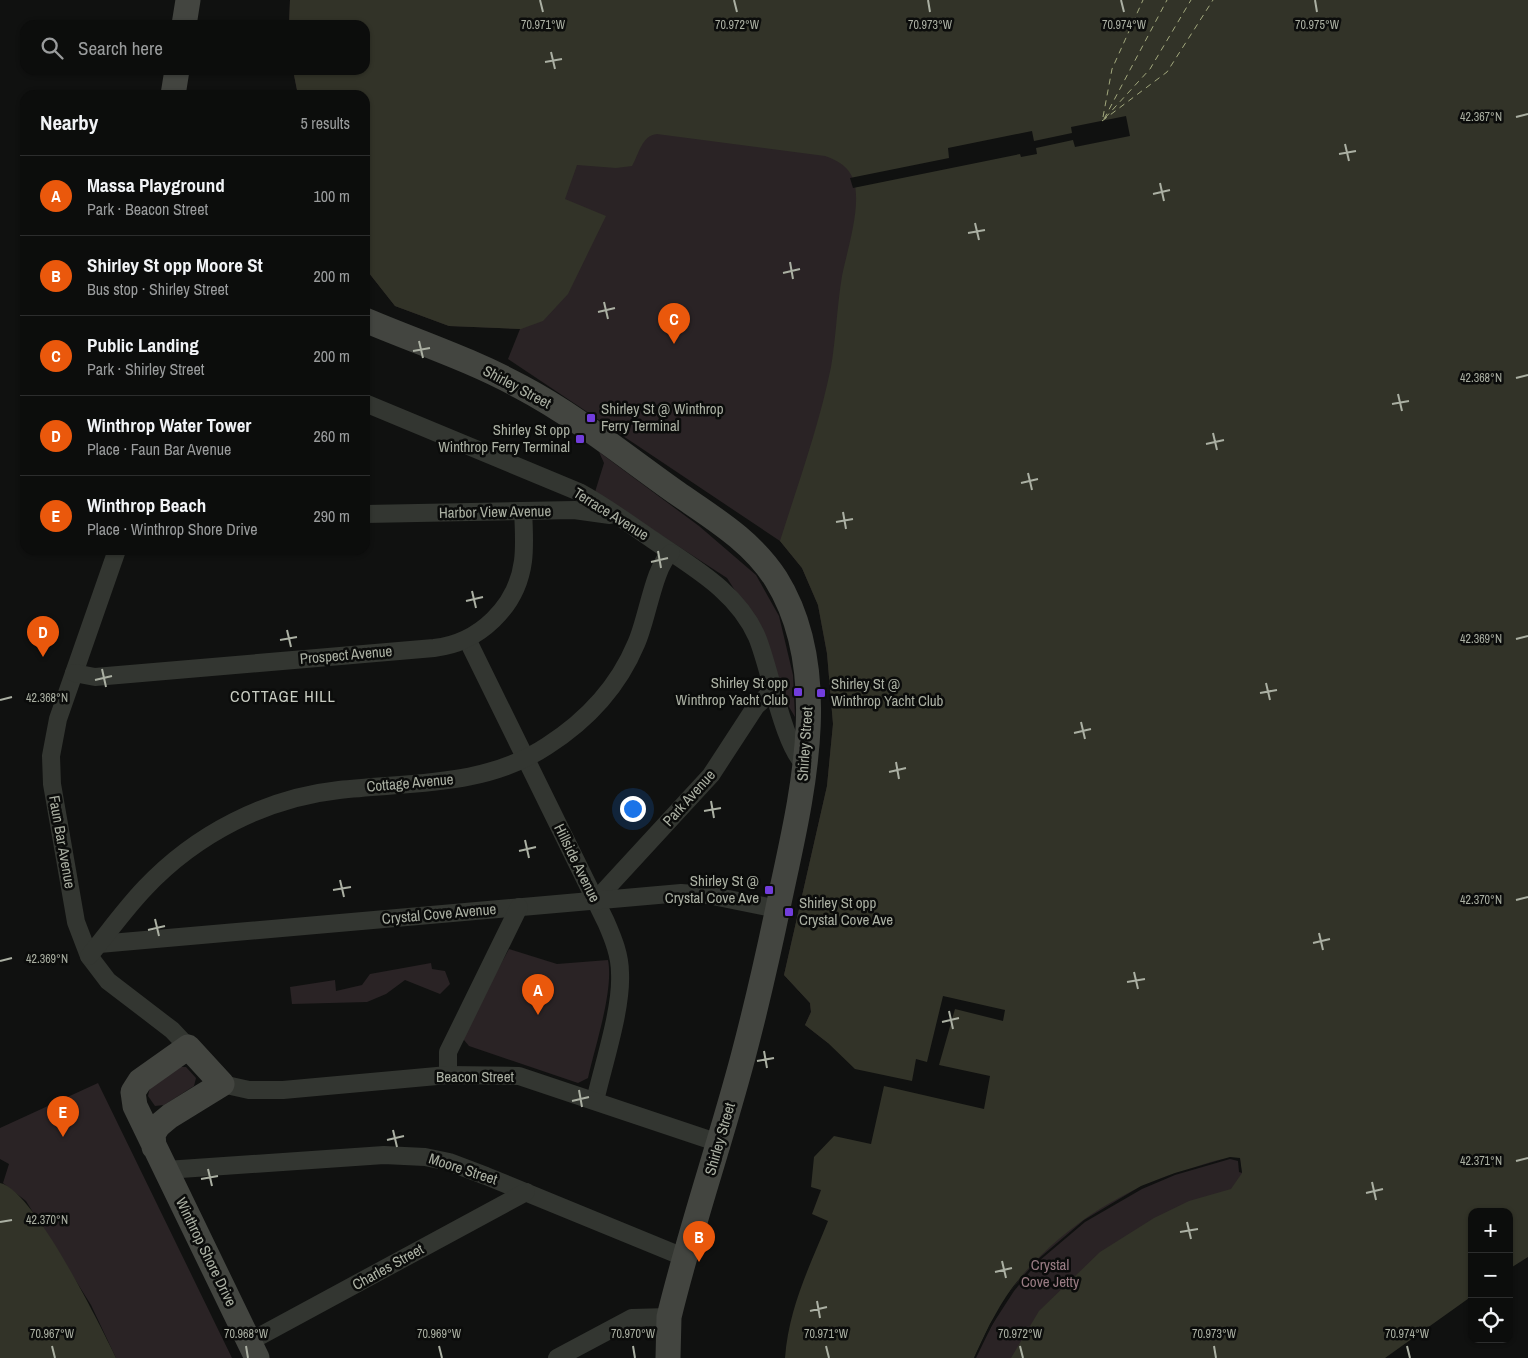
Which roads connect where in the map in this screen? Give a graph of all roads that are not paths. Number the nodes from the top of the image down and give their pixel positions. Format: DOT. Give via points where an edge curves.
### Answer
graph roads {
  1 [pos="188,0"];
  2 [pos="185,20"];
  3 [pos="176,75"];
  4 [pos="174,90"];
  5 [pos="370,322"];
  6 [pos="370,405"];
  7 [pos="523,511"];
  8 [pos="370,514"];
  9 [pos="624,521"];
  10 [pos="671,553"];
  11 [pos="115,555"];
  12 [pos="467,639"];
  13 [pos="74,673"];
  14 [pos="774,690"];
  15 [pos="525,759"];
  16 [pos="805,765"];
  17 [pos="595,901"];
  18 [pos="519,907"];
  19 [pos="778,909"];
  20 [pos="94,950"];
  21 [pos="188,1047"];
  22 [pos="448,1075"];
  23 [pos="222,1084"];
  24 [pos="595,1101"];
  25 [pos="718,1143"];
  26 [pos="154,1146"];
  27 [pos="166,1170"];
  28 [pos="526,1192"];
  29 [pos="686,1258"];
  30 [pos="669,1317"];
  31 [pos="253,1350"];
  32 [pos="557,1358"];
  33 [pos="668,1358"];
  1 -- 2 [label="main road"];
  3 -- 4 [label="main road"];
  5 -- 16 [label="main road, Shirley Street" via="490,372 538,396 748,545 769,568 781,588 798,633 809,704"];
  6 -- 9 [label="street, Terrace Avenue" via="572,489"];
  7 -- 8 [label="street, Harbor View Avenue"];
  7 -- 9 [label="street, Harbor View Avenue" via="583,510"];
  7 -- 12 [label="street, Prospect Avenue" via="523,562 515,589 502,610"];
  9 -- 10 [label="street, Terrace Avenue"];
  10 -- 14 [label="street, Terrace Avenue" via="716,584 743,613 759,642"];
  10 -- 15 [label="street, Cottage Avenue" via="661,564 639,638 614,684 579,722"];
  11 -- 13 [label="street, Faun Bar Avenue"];
  12 -- 13 [label="street, Prospect Avenue" via="441,647 414,650 95,677"];
  12 -- 15 [label="street, Hillside Avenue"];
  13 -- 20 [label="street, Faun Bar Avenue" via="56,728 51,776 76,922"];
  14 -- 16 [label="street, Terrace Avenue" via="792,746"];
  14 -- 17 [label="street, Park Avenue" via="756,706 711,776"];
  15 -- 17 [label="street, Hillside Avenue"];
  15 -- 20 [label="street, Cottage Avenue" via="475,776 318,793 252,812 201,841 169,865"];
  16 -- 19 [label="main road, Shirley Street"];
  17 -- 18 [label="street, Crystal Cove Avenue"];
  17 -- 19 [label="street, Crystal Cove Avenue" via="692,893"];
  17 -- 24 [label="street, Hillside Avenue" via="613,938 620,972 618,1000"];
  18 -- 20 [label="street, Crystal Cove Avenue"];
  18 -- 22 [label="street" via="448,1052"];
  19 -- 25 [label="main road, Shirley Street" via="747,1043"];
  20 -- 21 [label="street, Faun Bar Avenue" via="108,981 172,1030"];
  21 -- 23 [label="main road, Faun Bar Avenue"];
  21 -- 26 [label="main road, Winthrop Shore Drive" via="135,1088 135,1106"];
  22 -- 23 [label="street, Beacon Street" via="312,1089 259,1090"];
  22 -- 24 [label="street, Beacon Street" via="519,1076"];
  23 -- 26 [label="main road" via="162,1123 153,1134"];
  24 -- 25 [label="street, Beacon Street"];
  25 -- 29 [label="main road, Shirley Street"];
  26 -- 27 [label="main road, Winthrop Shore Drive"];
  27 -- 28 [label="street, Moore Street" via="412,1155 449,1162"];
  27 -- 31 [label="main road, Winthrop Shore Drive"];
  28 -- 29 [label="street, Moore Street"];
  28 -- 31 [label="street, Charles Street"];
  29 -- 30 [label="main road, Shirley Street"];
  30 -- 32 [label="street" via="632,1318"];
  30 -- 33 [label="main road, Shirley Street"];
}
